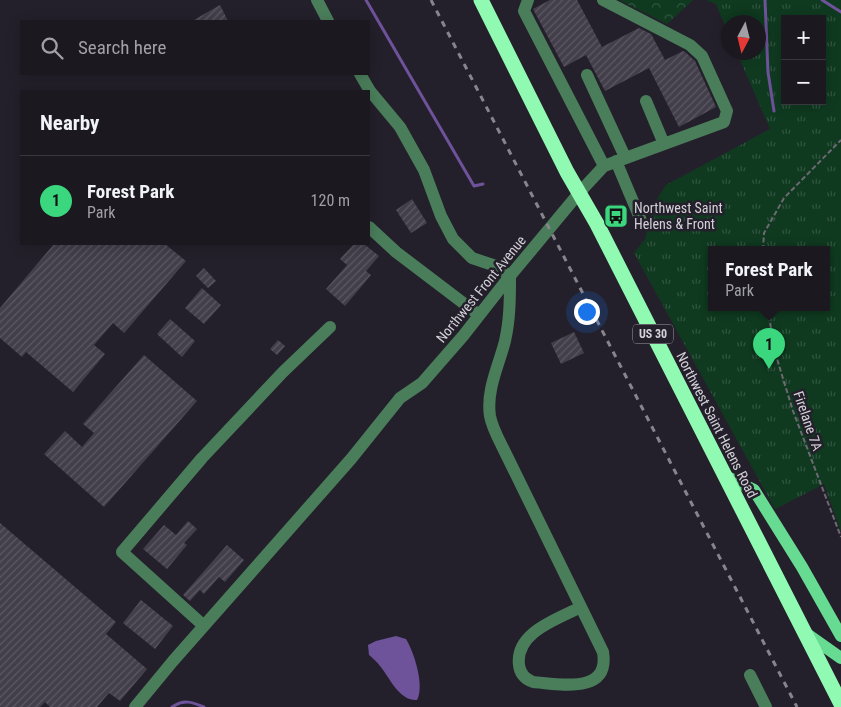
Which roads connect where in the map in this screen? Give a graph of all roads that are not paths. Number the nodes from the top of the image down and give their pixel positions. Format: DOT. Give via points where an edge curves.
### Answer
graph roads {
  1 [pos="317,0"];
  2 [pos="481,0"];
  3 [pos="528,0"];
  4 [pos="604,0"];
  5 [pos="327,20"];
  6 [pos="361,75"];
  7 [pos="587,75"];
  8 [pos="370,90"];
  9 [pos="370,90"];
  10 [pos="646,101"];
  11 [pos="664,144"];
  12 [pos="621,159"];
  13 [pos="604,166"];
  14 [pos="579,193"];
  15 [pos="642,223"];
  16 [pos="370,228"];
  17 [pos="510,276"];
  18 [pos="479,314"];
  19 [pos="330,327"];
  20 [pos="725,476"];
  21 [pos="581,607"];
  22 [pos="204,626"];
  23 [pos="804,632"];
  24 [pos="841,636"];
  25 [pos="841,658"];
  26 [pos="750,675"];
  27 [pos="841,704"];
  28 [pos="135,707"];
  29 [pos="766,707"];
  1 -- 5 [label="lane"];
  2 -- 14 [label="highway, Northwest Saint Helens Road / US 30"];
  3 -- 13 [label="lane" via="524,11"];
  4 -- 11 [label="lane" via="690,45 702,56 727,111 724,122"];
  6 -- 8 [label="lane"];
  7 -- 12 [label="lane"];
  9 -- 17 [label="lane" via="396,122 424,170 453,240 472,258 496,266"];
  10 -- 11 [label="lane"];
  11 -- 12 [label="lane"];
  12 -- 13 [label="lane"];
  12 -- 15 [label="lane"];
  13 -- 14 [label="lane, Northwest Front Avenue"];
  14 -- 17 [label="lane, Northwest Front Avenue"];
  14 -- 20 [label="highway, Northwest Saint Helens Road / US 30"];
  16 -- 18 [label="lane" via="396,252"];
  17 -- 18 [label="lane, Northwest Front Avenue"];
  17 -- 21 [label="lane" via="510,310 492,385 490,417"];
  18 -- 22 [label="lane, Northwest Front Avenue" via="422,383 400,398 351,459"];
  19 -- 22 [label="lane" via="202,458 122,552"];
  20 -- 23 [label="highway, Northwest Saint Helens Road / US 30"];
  20 -- 24 [label="main road" via="754,490"];
  21 -- 21 [label="lane" via="603,652 605,661 598,677 583,684 526,680 520,671 519,658 529,635"];
  22 -- 28 [label="lane, Northwest Front Avenue"];
  23 -- 25 [label="main road"];
  23 -- 27 [label="highway, Northwest Saint Helens Road / US 30"];
  26 -- 29 [label="lane"];
}
